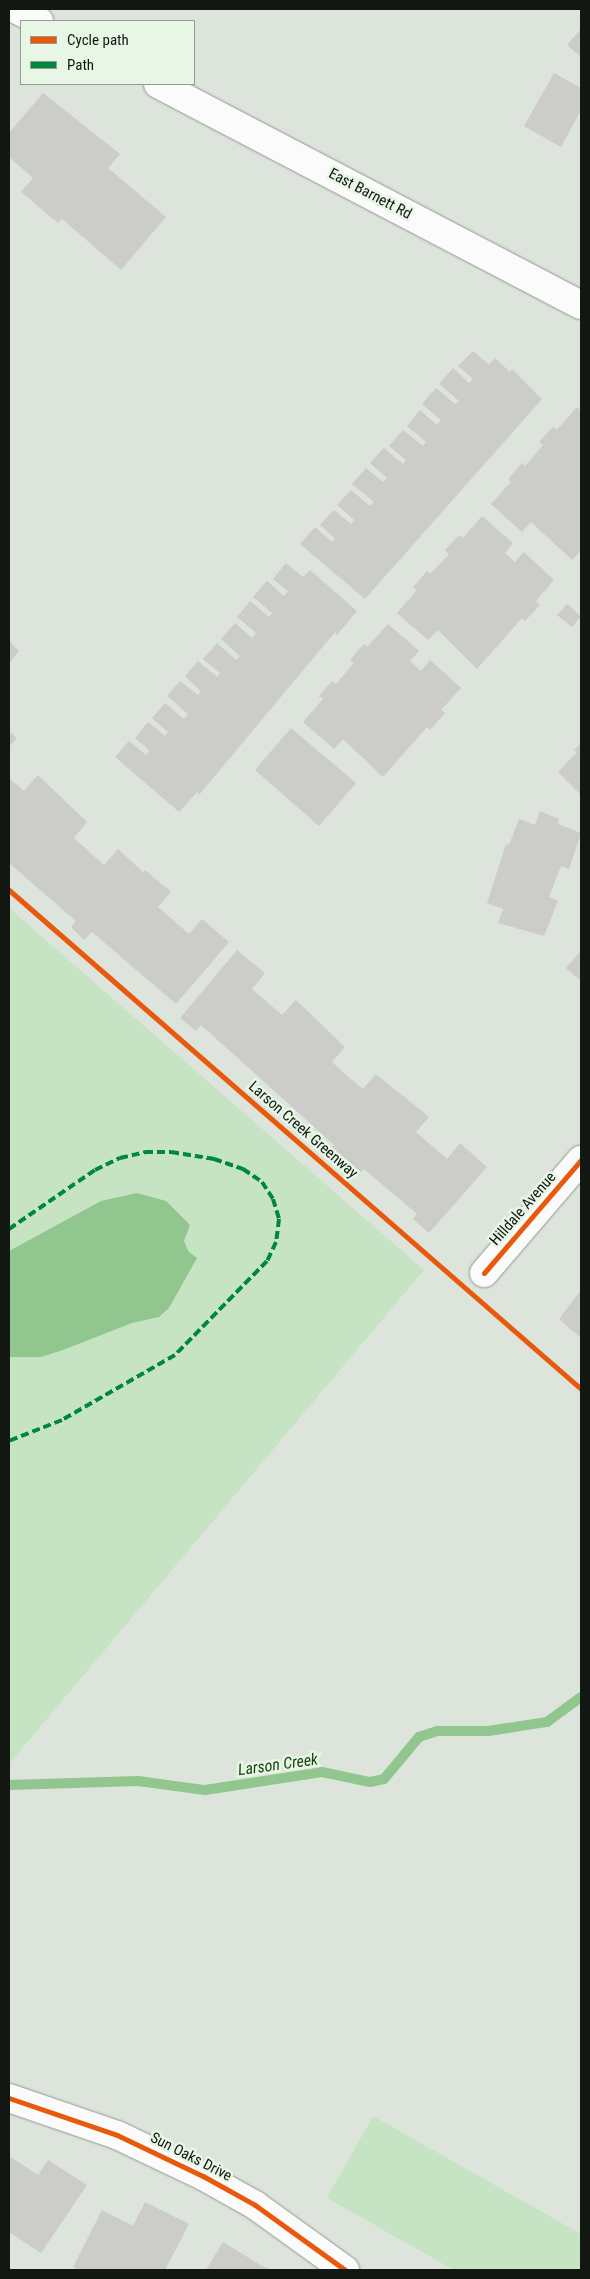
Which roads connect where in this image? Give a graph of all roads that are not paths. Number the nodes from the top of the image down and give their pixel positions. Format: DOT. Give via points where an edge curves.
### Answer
graph roads {
  1 [pos="15,9"];
  2 [pos="37,20"];
  3 [pos="160,85"];
  4 [pos="581,305"];
  5 [pos="581,1160"];
  6 [pos="484,1274"];
  7 [pos="9,2098"];
  8 [pos="345,2270"];
  1 -- 2 [label="street"];
  3 -- 4 [label="street, East Barnett Rd"];
  5 -- 6 [label="street, Hilldale Avenue"];
  7 -- 8 [label="street, Sun Oaks Drive" via="117,2135 203,2176 255,2205"];
}
